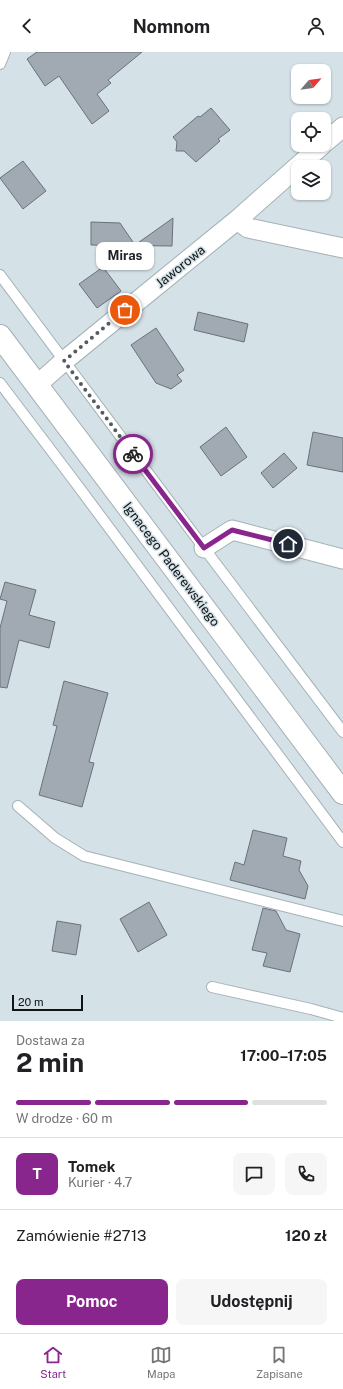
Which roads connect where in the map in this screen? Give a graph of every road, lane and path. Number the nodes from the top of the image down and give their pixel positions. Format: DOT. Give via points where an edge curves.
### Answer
graph roads {
  1 [pos="5,52"];
  2 [pos="0,64"];
  3 [pos="343,127"];
  4 [pos="331,137"];
  5 [pos="314,152"];
  6 [pos="237,220"];
  7 [pos="343,248"];
  8 [pos="0,275"];
  9 [pos="0,336"];
  10 [pos="64,361"];
  11 [pos="0,383"];
  12 [pos="37,385"];
  13 [pos="204,548"];
  14 [pos="343,559"];
  15 [pos="343,732"];
  16 [pos="343,793"];
  17 [pos="18,806"];
  18 [pos="343,842"];
  19 [pos="343,921"];
  20 [pos="212,987"];
  21 [pos="343,1018"];
  1 -- 2 [label="lane"];
  3 -- 4 [label="street, Jaworowa"];
  5 -- 6 [label="street, Jaworowa"];
  6 -- 7 [label="street" via="248,228"];
  6 -- 10 [label="street, Jaworowa"];
  8 -- 10 [label="lane"];
  9 -- 12 [label="main road, Ignacego Paderewskiego"];
  10 -- 12 [label="street, Jaworowa"];
  10 -- 13 [label="lane"];
  11 -- 18 [label="lane"];
  12 -- 16 [label="main road, Ignacego Paderewskiego"];
  13 -- 14 [label="street" via="232,530"];
  13 -- 15 [label="lane"];
  17 -- 19 [label="lane" via="55,838 84,856"];
  20 -- 21 [label="lane"];
}
